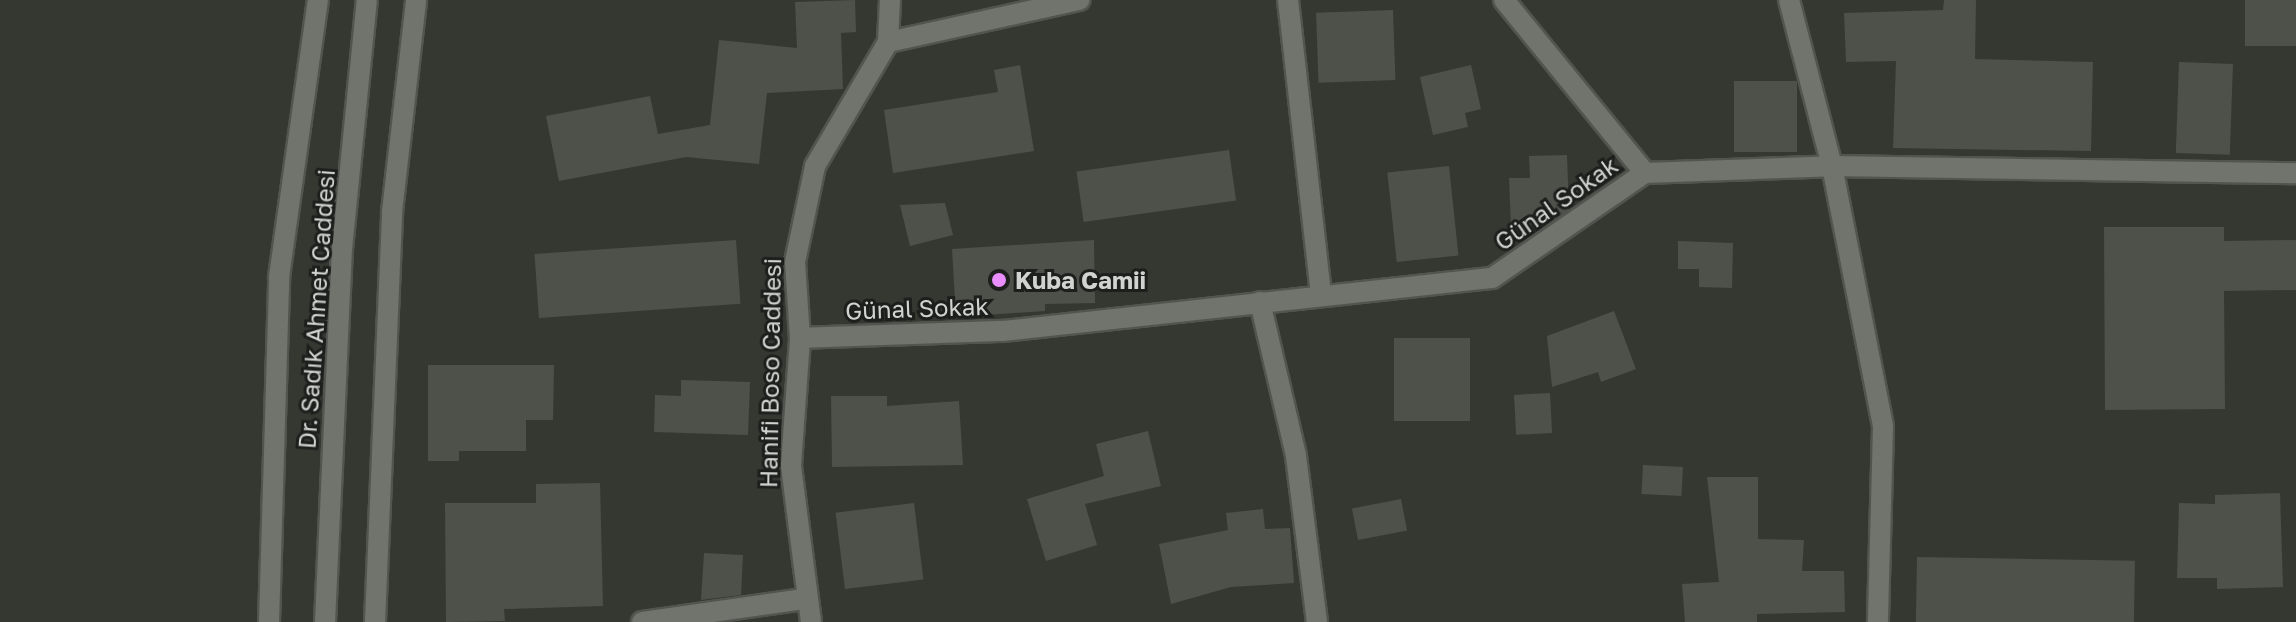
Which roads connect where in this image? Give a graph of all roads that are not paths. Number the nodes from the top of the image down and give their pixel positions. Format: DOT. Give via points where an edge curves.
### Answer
graph roads {
  1 [pos="318,0"];
  2 [pos="367,0"];
  3 [pos="416,0"];
  4 [pos="890,0"];
  5 [pos="1079,0"];
  6 [pos="1288,0"];
  7 [pos="1504,0"];
  8 [pos="1789,0"];
  9 [pos="888,42"];
  10 [pos="1832,166"];
  11 [pos="1645,173"];
  12 [pos="2296,173"];
  13 [pos="1321,295"];
  14 [pos="1260,302"];
  15 [pos="800,338"];
  16 [pos="804,599"];
  17 [pos="269,622"];
  18 [pos="325,622"];
  19 [pos="375,622"];
  20 [pos="642,622"];
  21 [pos="811,622"];
  22 [pos="1317,622"];
  23 [pos="1878,622"];
  1 -- 17 [label="street" via="279,277"];
  2 -- 18 [label="street, Dr. Sadık Ahmet Caddesi" via="342,249"];
  3 -- 19 [label="street" via="392,212"];
  4 -- 9 [label="street, Hanifi Boso Caddesi"];
  5 -- 9 [label="street"];
  6 -- 13 [label="street"];
  7 -- 11 [label="street"];
  8 -- 10 [label="street"];
  9 -- 15 [label="street, Hanifi Boso Caddesi" via="815,166 795,262"];
  10 -- 11 [label="street, Günal Sokak"];
  10 -- 12 [label="street, Günal Sokak"];
  10 -- 23 [label="street" via="1883,427"];
  11 -- 13 [label="street, Günal Sokak" via="1492,278"];
  13 -- 14 [label="street, Günal Sokak"];
  14 -- 15 [label="street, Günal Sokak" via="1003,331"];
  14 -- 22 [label="street" via="1296,456"];
  15 -- 16 [label="street, Hanifi Boso Caddesi" via="791,465"];
  16 -- 20 [label="street"];
  16 -- 21 [label="street, Hanifi Boso Caddesi"];
}
